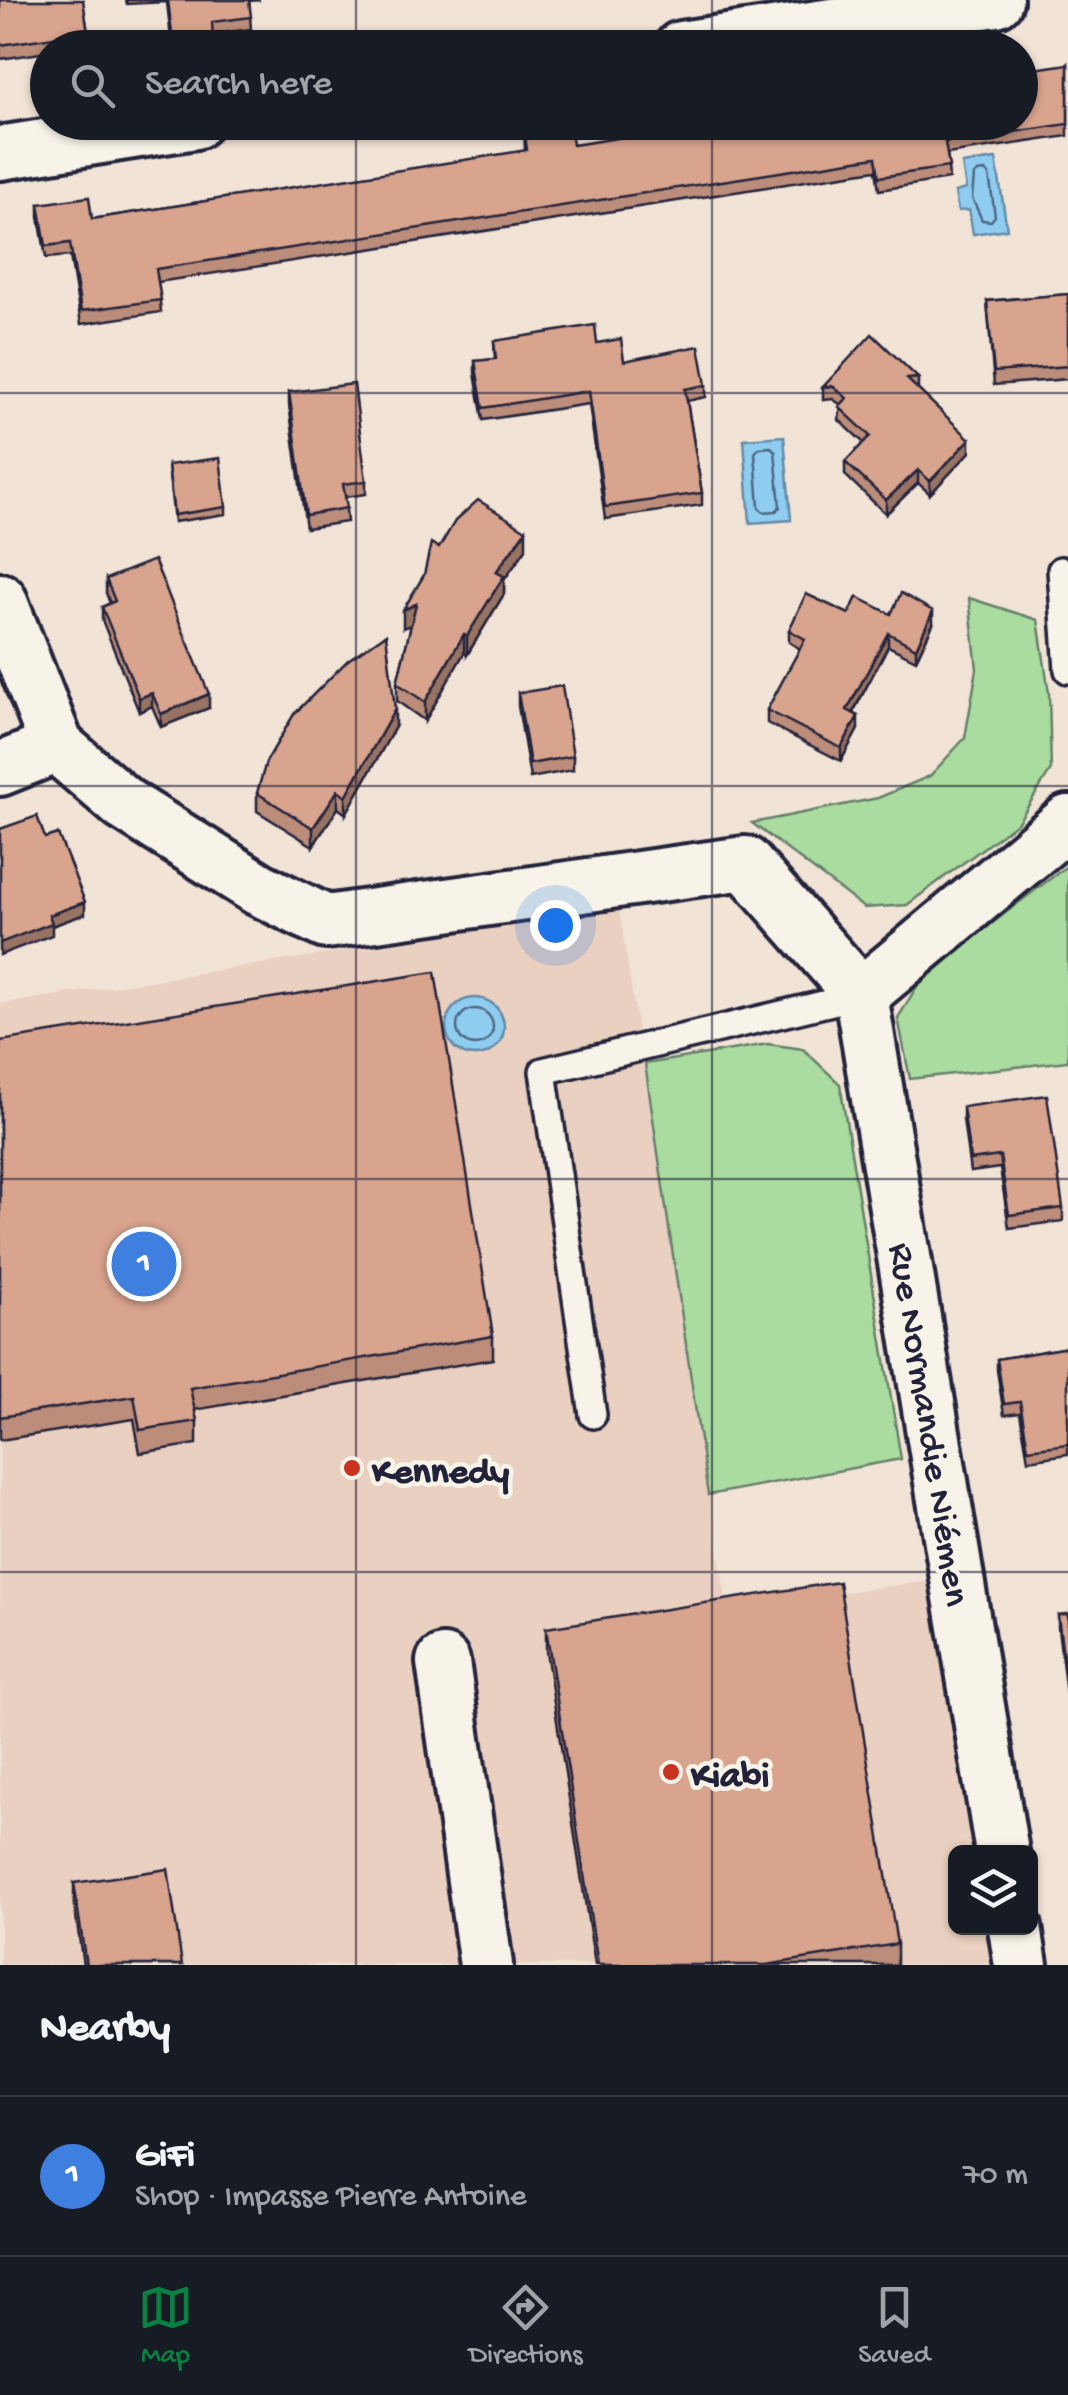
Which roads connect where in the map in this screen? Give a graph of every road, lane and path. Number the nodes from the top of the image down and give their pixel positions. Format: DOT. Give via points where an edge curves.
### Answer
graph roads {
  1 [pos="996,0"];
  2 [pos="799,30"];
  3 [pos="78,140"];
  4 [pos="0,152"];
  5 [pos="1061,570"];
  6 [pos="0,600"];
  7 [pos="10,658"];
  8 [pos="1068,670"];
  9 [pos="58,746"];
  10 [pos="0,769"];
  11 [pos="1068,822"];
  12 [pos="861,995"];
  13 [pos="593,1414"];
  14 [pos="443,1662"];
  15 [pos="1001,1845"];
  16 [pos="1016,1935"];
  17 [pos="486,1965"];
  18 [pos="1021,1965"];
  1 -- 2 [label="street"];
  3 -- 4 [label="street"];
  5 -- 8 [label="lane"];
  6 -- 7 [label="street"];
  7 -- 9 [label="street"];
  9 -- 10 [label="street"];
  9 -- 12 [label="street" via="124,804 259,890 326,922 745,864"];
  11 -- 12 [label="street"];
  12 -- 13 [label="lane" via="543,1071"];
  12 -- 15 [label="street, Rue Normandie Niémen"];
  14 -- 17 [label="street"];
  16 -- 18 [label="street"];
}
